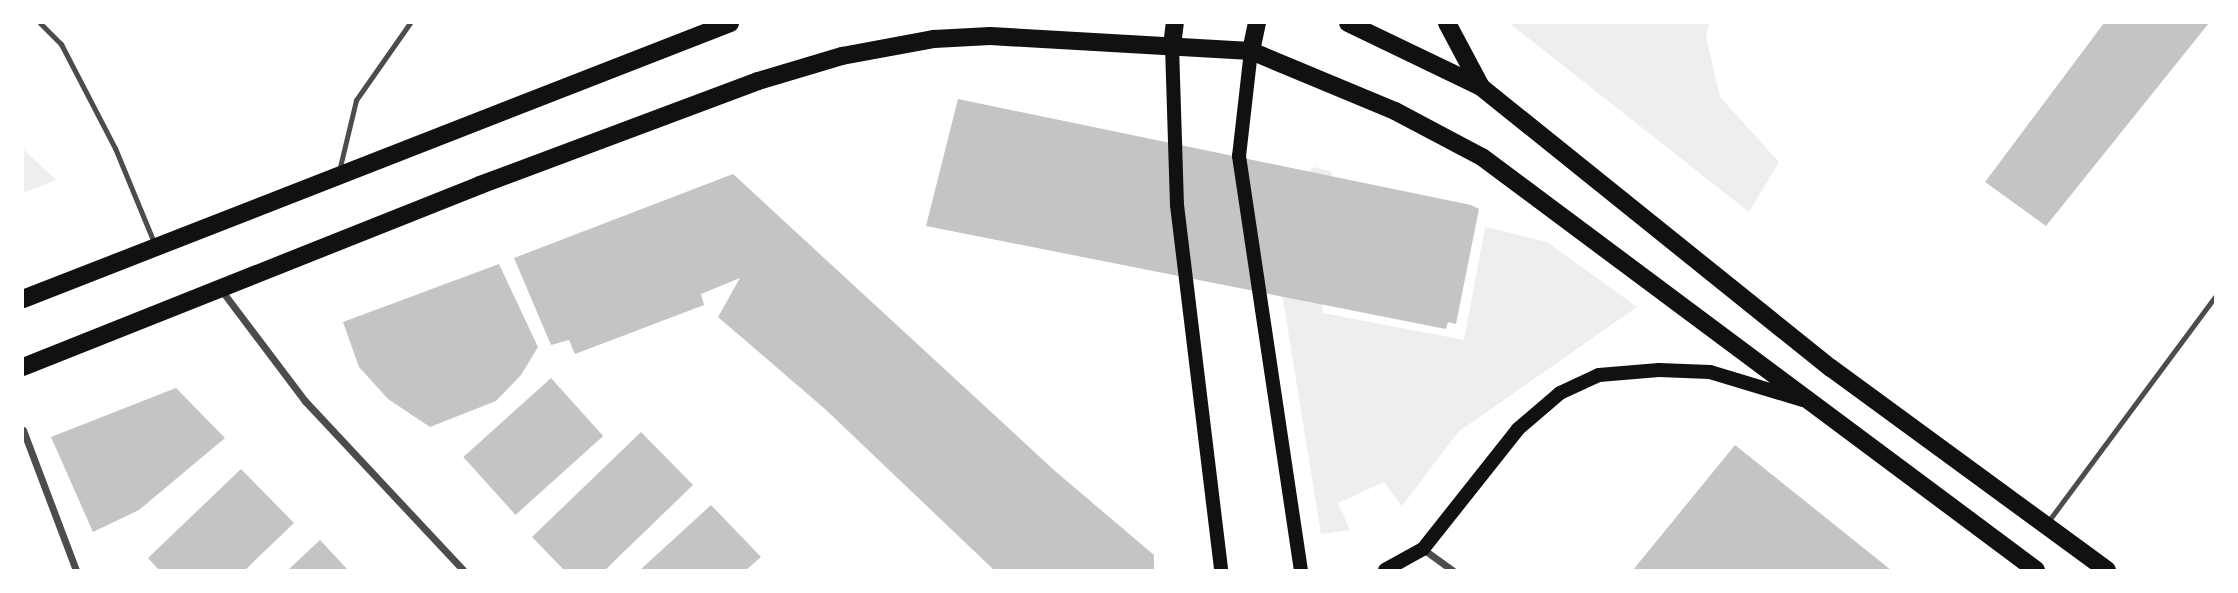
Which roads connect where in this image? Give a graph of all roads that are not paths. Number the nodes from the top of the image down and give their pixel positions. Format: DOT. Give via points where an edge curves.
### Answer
graph roads {
  1 [pos="40,23"];
  2 [pos="411,23"];
  3 [pos="1175,23"];
  4 [pos="1257,23"];
  5 [pos="1348,23"];
  6 [pos="1447,23"];
  7 [pos="724,24"];
  8 [pos="1172,46"];
  9 [pos="1251,51"];
  10 [pos="1481,87"];
  11 [pos="338,177"];
  12 [pos="156,246"];
  13 [pos="222,291"];
  14 [pos="2215,297"];
  15 [pos="23,299"];
  16 [pos="23,367"];
  17 [pos="1805,400"];
  18 [pos="23,430"];
  19 [pos="2045,525"];
  20 [pos="1423,549"];
  21 [pos="76,570"];
  22 [pos="463,570"];
  23 [pos="1221,570"];
  24 [pos="1301,570"];
  25 [pos="1385,570"];
  26 [pos="1452,570"];
  27 [pos="2036,570"];
  28 [pos="2107,570"];
  1 -- 12 [label="lane" via="61,44 103,125"];
  2 -- 11 [label="lane" via="356,100"];
  3 -- 8 [label="main road"];
  4 -- 9 [label="main road"];
  5 -- 10 [label="main road"];
  6 -- 10 [label="main road"];
  7 -- 11 [label="main road"];
  8 -- 9 [label="main road"];
  8 -- 13 [label="main road" via="990,36 934,39 842,56 758,81 480,185"];
  8 -- 23 [label="main road" via="1177,205"];
  9 -- 17 [label="main road" via="1395,111 1482,157"];
  9 -- 24 [label="main road" via="1239,156"];
  10 -- 19 [label="main road" via="1831,368"];
  11 -- 12 [label="main road"];
  12 -- 15 [label="main road"];
  13 -- 16 [label="main road"];
  13 -- 22 [label="street" via="305,401"];
  14 -- 19 [label="lane"];
  17 -- 20 [label="main road" via="1710,372 1658,370 1599,376 1560,393 1518,429"];
  17 -- 27 [label="main road"];
  18 -- 21 [label="street"];
  19 -- 28 [label="main road"];
  20 -- 25 [label="main road"];
  20 -- 26 [label="street"];
}
